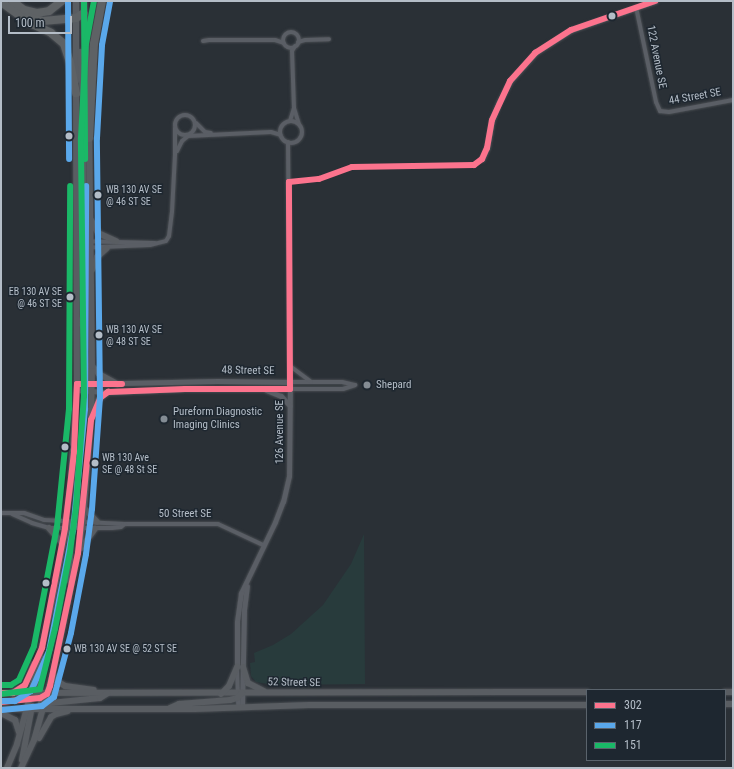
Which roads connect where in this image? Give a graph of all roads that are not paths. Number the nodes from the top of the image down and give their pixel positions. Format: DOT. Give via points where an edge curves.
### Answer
graph roads {
  1 [pos="12,1"];
  2 [pos="62,1"];
  3 [pos="76,1"];
  4 [pos="84,1"];
  5 [pos="102,1"];
  6 [pos="656,1"];
  7 [pos="1,2"];
  8 [pos="636,7"];
  9 [pos="13,12"];
  10 [pos="84,13"];
  11 [pos="76,18"];
  12 [pos="284,36"];
  13 [pos="76,37"];
  14 [pos="329,39"];
  15 [pos="203,40"];
  16 [pos="275,40"];
  17 [pos="297,42"];
  18 [pos="284,43"];
  19 [pos="291,49"];
  20 [pos="76,92"];
  21 [pos="733,100"];
  22 [pos="294,108"];
  23 [pos="660,111"];
  24 [pos="194,121"];
  25 [pos="290,121"];
  26 [pos="299,124"];
  27 [pos="282,126"];
  28 [pos="175,128"];
  29 [pos="271,132"];
  30 [pos="216,134"];
  31 [pos="281,135"];
  32 [pos="188,136"];
  33 [pos="89,138"];
  34 [pos="289,142"];
  35 [pos="175,156"];
  36 [pos="482,159"];
  37 [pos="90,218"];
  38 [pos="116,241"];
  39 [pos="83,244"];
  40 [pos="157,244"];
  41 [pos="107,248"];
  42 [pos="91,273"];
  43 [pos="78,320"];
  44 [pos="92,366"];
  45 [pos="290,366"];
  46 [pos="290,382"];
  47 [pos="311,382"];
  48 [pos="117,384"];
  49 [pos="91,386"];
  50 [pos="77,387"];
  51 [pos="263,389"];
  52 [pos="290,389"];
  53 [pos="108,392"];
  54 [pos="290,406"];
  55 [pos="91,420"];
  56 [pos="74,452"];
  57 [pos="84,508"];
  58 [pos="1,513"];
  59 [pos="11,514"];
  60 [pos="66,520"];
  61 [pos="80,521"];
  62 [pos="98,522"];
  63 [pos="125,524"];
  64 [pos="49,528"];
  65 [pos="68,528"];
  66 [pos="82,528"];
  67 [pos="95,528"];
  68 [pos="63,544"];
  69 [pos="263,545"];
  70 [pos="78,553"];
  71 [pos="72,588"];
  72 [pos="42,648"];
  73 [pos="240,667"];
  74 [pos="53,674"];
  75 [pos="586,692"];
  76 [pos="1,693"];
  77 [pos="13,693"];
  78 [pos="99,693"];
  79 [pos="108,693"];
  80 [pos="271,693"];
  81 [pos="47,694"];
  82 [pos="221,694"];
  83 [pos="239,695"];
  84 [pos="38,700"];
  85 [pos="1,702"];
  86 [pos="586,705"];
  87 [pos="240,707"];
  88 [pos="30,708"];
  89 [pos="87,708"];
  90 [pos="169,708"];
  91 [pos="1,710"];
  92 [pos="1,713"];
  93 [pos="19,737"];
  94 [pos="7,768"];
  95 [pos="21,768"];
  96 [pos="24,768"];
  1 -- 2 [label="highway" via="24,10 37,13 49,11"];
  3 -- 11 [label="main road"];
  4 -- 10 [label="main road"];
  5 -- 33 [label="highway" via="94,44"];
  6 -- 8 [label="street"];
  7 -- 9 [label="highway"];
  8 -- 23 [label="street, 122 Avenue SE"];
  8 -- 36 [label="street" via="571,30 535,53 510,81 499,102"];
  9 -- 11 [label="highway" via="38,20"];
  9 -- 20 [label="highway" via="51,32 64,44"];
  10 -- 11 [label="highway"];
  10 -- 33 [label="main road"];
  11 -- 13 [label="main road"];
  12 -- 16 [label="street"];
  12 -- 17 [label="street" via="288,32 293,32"];
  12 -- 18 [label="street"];
  13 -- 20 [label="main road"];
  13 -- 39 [label="main road" via="83,95"];
  14 -- 17 [label="street"];
  15 -- 16 [label="street"];
  16 -- 18 [label="street"];
  17 -- 19 [label="street"];
  18 -- 19 [label="street"];
  19 -- 22 [label="street"];
  20 -- 39 [label="main road"];
  21 -- 23 [label="street, 44 Street SE" via="669,112"];
  22 -- 25 [label="street"];
  22 -- 26 [label="street"];
  24 -- 28 [label="street" via="187,115 181,116 176,121"];
  24 -- 30 [label="street" via="205,132"];
  24 -- 32 [label="street" via="194,130"];
  25 -- 26 [label="street"];
  25 -- 27 [label="street"];
  26 -- 34 [label="street" via="301,136 297,141"];
  27 -- 29 [label="street"];
  27 -- 31 [label="street"];
  28 -- 32 [label="street" via="179,134"];
  28 -- 35 [label="street"];
  29 -- 30 [label="street"];
  29 -- 31 [label="street"];
  30 -- 32 [label="street"];
  31 -- 34 [label="street"];
  32 -- 35 [label="street" via="181,142"];
  33 -- 37 [label="main road"];
  34 -- 45 [label="street, 126 Avenue SE"];
  35 -- 40 [label="street" via="169,236 166,241"];
  37 -- 38 [label="main road" via="98,233"];
  37 -- 39 [label="main road"];
  38 -- 39 [label="street"];
  38 -- 40 [label="street"];
  39 -- 41 [label="street"];
  39 -- 42 [label="main road"];
  39 -- 43 [label="main road"];
  40 -- 41 [label="street"];
  41 -- 42 [label="main road" via="98,256"];
  42 -- 44 [label="main road"];
  43 -- 49 [label="main road" via="83,326"];
  43 -- 50 [label="main road"];
  44 -- 48 [label="main road" via="99,374"];
  44 -- 49 [label="main road"];
  45 -- 46 [label="street, 126 Avenue SE"];
  45 -- 47 [label="street"];
  46 -- 47 [label="street, 48 Street SE"];
  46 -- 48 [label="street, 48 Street SE" via="180,381"];
  46 -- 52 [label="street, 126 Avenue SE"];
  47 -- 52 [label="street, 48 Street SE" via="342,382 355,385 343,389"];
  48 -- 49 [label="street, 48 Street SE"];
  49 -- 50 [label="street, 48 Street SE"];
  49 -- 53 [label="street, 48 Street SE"];
  49 -- 55 [label="main road"];
  50 -- 56 [label="main road"];
  51 -- 52 [label="street, 48 Street SE"];
  51 -- 53 [label="street, 48 Street SE"];
  51 -- 54 [label="street" via="281,396"];
  52 -- 54 [label="street, 126 Avenue SE"];
  53 -- 55 [label="main road" via="100,399"];
  54 -- 69 [label="street, 126 Avenue SE" via="289,476 283,501"];
  55 -- 57 [label="main road"];
  56 -- 60 [label="main road"];
  56 -- 61 [label="main road"];
  57 -- 61 [label="main road"];
  57 -- 62 [label="main road"];
  58 -- 59 [label="street, 50 Street SE"];
  59 -- 60 [label="street, 50 Street SE" via="24,513 44,520"];
  59 -- 64 [label="street, 50 Street SE"];
  60 -- 61 [label="street, 50 Street SE"];
  60 -- 65 [label="main road" via="69,523"];
  61 -- 62 [label="street, 50 Street SE"];
  61 -- 66 [label="main road"];
  62 -- 63 [label="street, 50 Street SE"];
  63 -- 67 [label="street, 50 Street SE" via="117,528"];
  63 -- 69 [label="street, 50 Street SE" via="218,524"];
  64 -- 65 [label="street, 50 Street SE"];
  64 -- 68 [label="main road"];
  65 -- 66 [label="street, 50 Street SE"];
  65 -- 68 [label="main road"];
  65 -- 71 [label="main road"];
  66 -- 67 [label="street, 50 Street SE"];
  66 -- 70 [label="main road"];
  67 -- 70 [label="main road"];
  68 -- 72 [label="main road"];
  69 -- 73 [label="street, 126 Avenue SE" via="247,583"];
  70 -- 71 [label="main road"];
  71 -- 74 [label="main road"];
  72 -- 77 [label="main road" via="28,681"];
  72 -- 84 [label="main road"];
  73 -- 80 [label="main road" via="248,683"];
  73 -- 82 [label="main road"];
  73 -- 83 [label="street, 126 Avenue SE"];
  74 -- 78 [label="main road" via="55,680 65,686"];
  74 -- 81 [label="main road"];
  75 -- 80 [label="main road, 52 Street SE"];
  76 -- 77 [label="main road, 52 Street SE"];
  77 -- 84 [label="main road, 52 Street SE"];
  78 -- 79 [label="main road, 52 Street SE"];
  78 -- 81 [label="main road, 52 Street SE"];
  79 -- 82 [label="main road, 52 Street SE"];
  79 -- 84 [label="main road" via="100,698"];
  80 -- 83 [label="main road, 52 Street SE"];
  81 -- 84 [label="main road"];
  81 -- 84 [label="main road, 52 Street SE"];
  82 -- 83 [label="main road, 52 Street SE"];
  83 -- 87 [label="street, 126 Avenue SE"];
  83 -- 90 [label="main road" via="178,704"];
  84 -- 85 [label="main road"];
  84 -- 88 [label="main road, 52 Street SE"];
  84 -- 88 [label="main road"];
  84 -- 89 [label="main road, 52 Street SE"];
  84 -- 95 [label="main road" via="34,740"];
  86 -- 87 [label="main road, 52 Street SE"];
  87 -- 90 [label="main road, 52 Street SE"];
  88 -- 91 [label="main road, 52 Street SE"];
  88 -- 93 [label="main road"];
  88 -- 95 [label="main road"];
  89 -- 90 [label="main road, 52 Street SE"];
  89 -- 96 [label="main road" via="51,717"];
  92 -- 93 [label="main road" via="15,720"];
  93 -- 94 [label="main road"];
}
